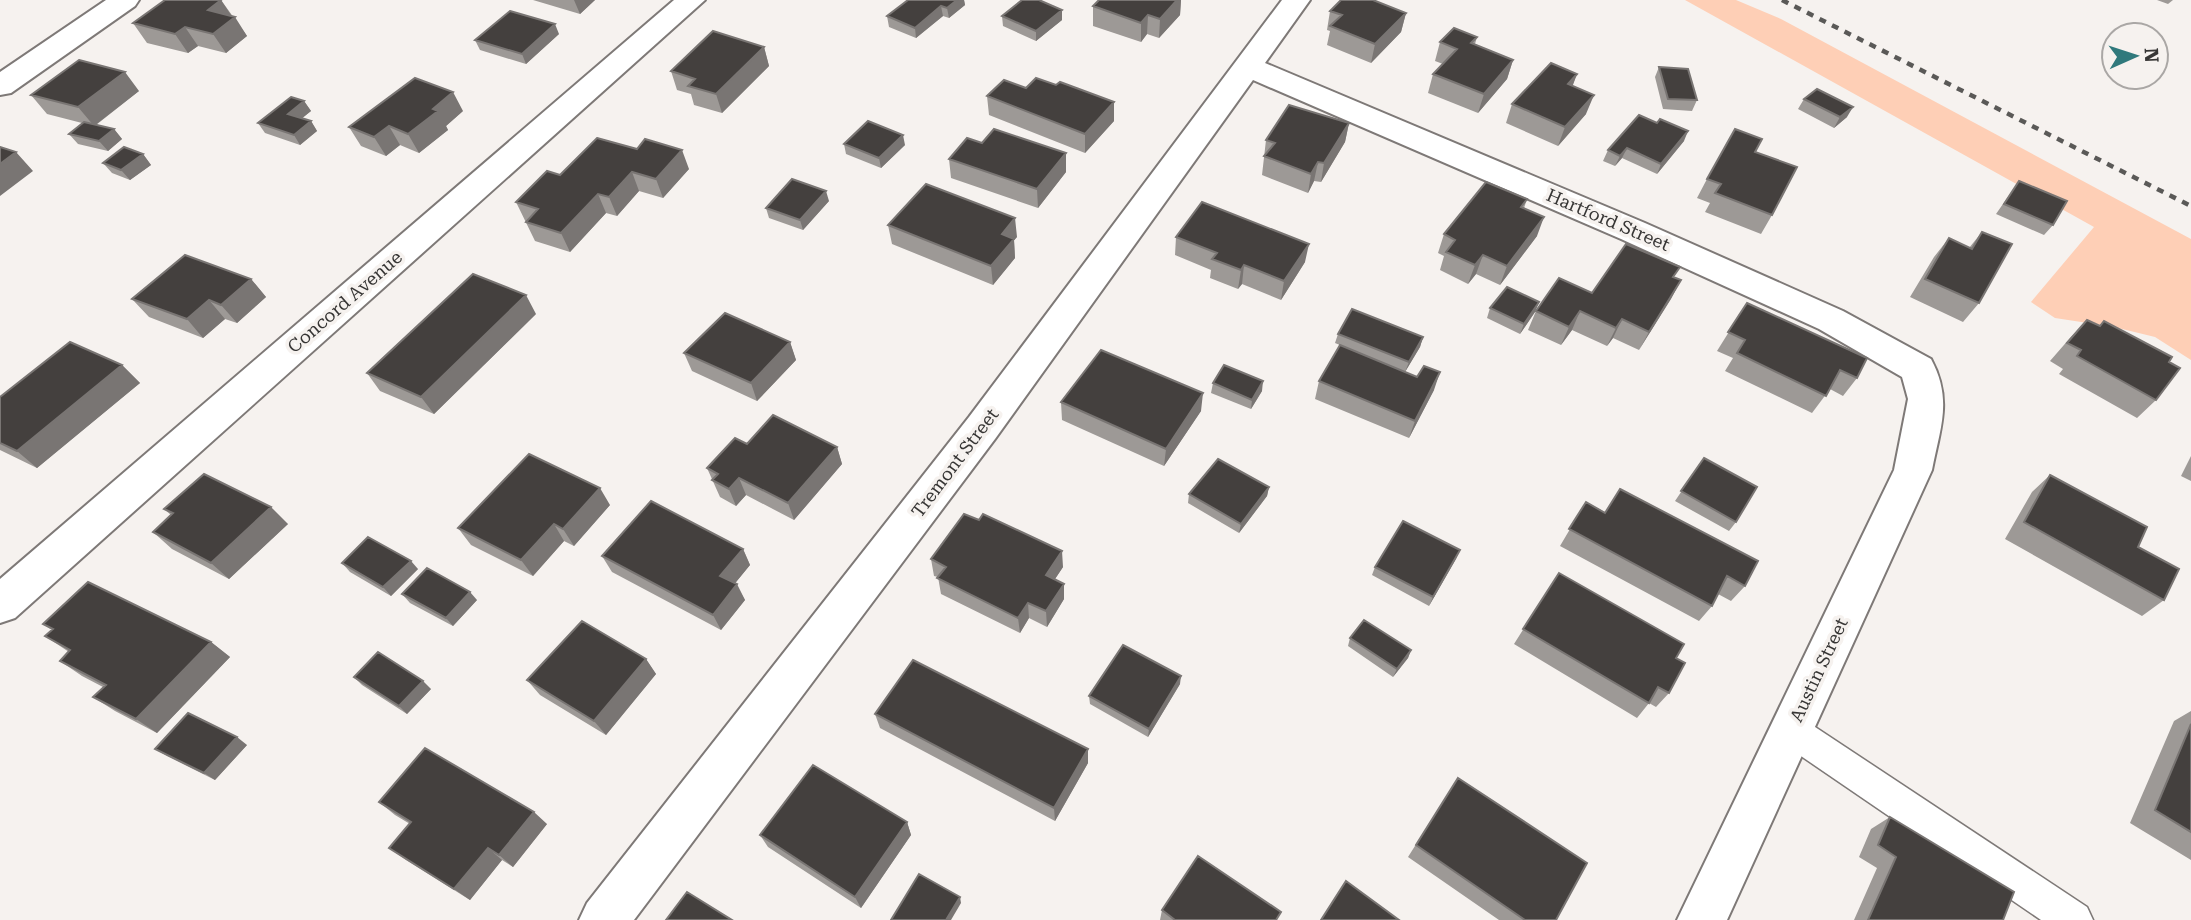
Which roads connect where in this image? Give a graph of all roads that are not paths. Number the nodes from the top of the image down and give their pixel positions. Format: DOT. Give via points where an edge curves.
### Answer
graph roads {
  1 [pos="125,0"];
  2 [pos="691,0"];
  3 [pos="1296,0"];
  4 [pos="1247,66"];
  5 [pos="0,86"];
  6 [pos="1923,416"];
  7 [pos="0,605"];
  8 [pos="1791,730"];
  9 [pos="604,920"];
  10 [pos="1702,920"];
  11 [pos="2074,920"];
  1 -- 5 [label="street"];
  2 -- 7 [label="street, Concord Avenue"];
  3 -- 4 [label="street, Tremont Street"];
  4 -- 6 [label="street, Hartford Street" via="1633,230 1831,320 1918,369 1927,399"];
  4 -- 9 [label="street, Tremont Street" via="982,428"];
  6 -- 8 [label="street, Austin Street" via="1913,470"];
  8 -- 10 [label="street, Austin Street"];
  8 -- 11 [label="lane"];
}
